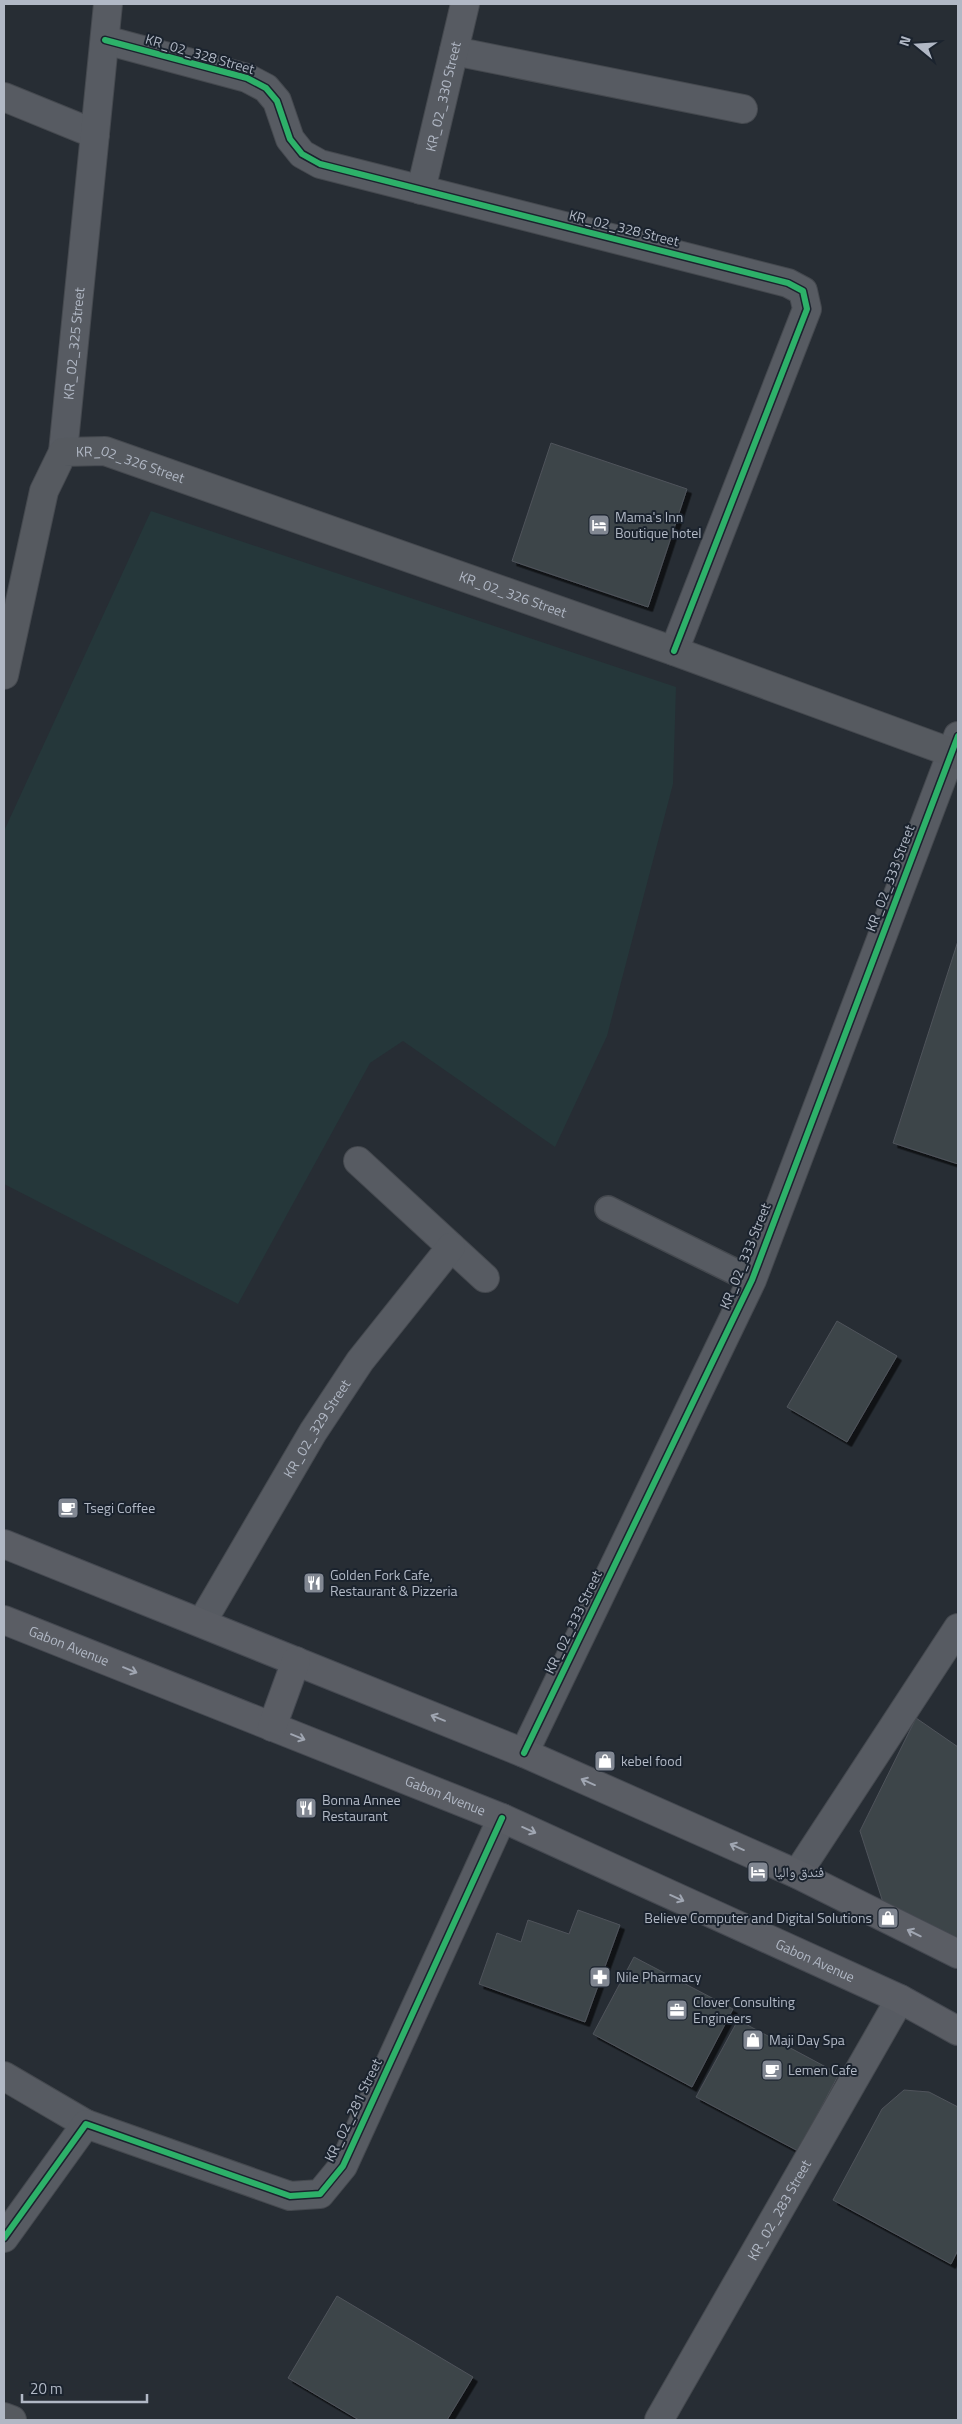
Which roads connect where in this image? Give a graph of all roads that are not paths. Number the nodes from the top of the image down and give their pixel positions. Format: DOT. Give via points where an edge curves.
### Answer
graph roads {
  1 [pos="108,4"];
  2 [pos="465,4"];
  3 [pos="105,40"];
  4 [pos="454,51"];
  5 [pos="4,97"];
  6 [pos="743,109"];
  7 [pos="95,134"];
  8 [pos="420,190"];
  9 [pos="63,452"];
  10 [pos="674,652"];
  11 [pos="4,675"];
  12 [pos="956,748"];
  13 [pos="358,1161"];
  14 [pos="608,1209"];
  15 [pos="451,1247"];
  16 [pos="484,1278"];
  17 [pos="752,1280"];
  18 [pos="4,1544"];
  19 [pos="4,1620"];
  20 [pos="202,1622"];
  21 [pos="958,1628"];
  22 [pos="296,1661"];
  23 [pos="272,1727"];
  24 [pos="524,1753"];
  25 [pos="502,1818"];
  26 [pos="797,1874"];
  27 [pos="958,1954"];
  28 [pos="900,1999"];
  29 [pos="958,2031"];
  30 [pos="4,2076"];
  31 [pos="86,2124"];
  32 [pos="4,2238"];
  33 [pos="4,2416"];
  34 [pos="12,2420"];
  35 [pos="659,2420"];
  1 -- 3 [label="street, KR_02_325 Street"];
  2 -- 4 [label="street, KR_02_330 Street"];
  3 -- 7 [label="street, KR_02_325 Street"];
  3 -- 8 [label="street, KR_02_328 Street" via="247,78 266,88 277,101 290,139 302,154 320,164"];
  4 -- 6 [label="street"];
  4 -- 8 [label="street, KR_02_330 Street"];
  5 -- 7 [label="street"];
  7 -- 9 [label="street, KR_02_325 Street"];
  8 -- 10 [label="street, KR_02_328 Street" via="788,283 803,291 807,310"];
  9 -- 10 [label="street, KR_02_326 Street" via="105,451"];
  9 -- 11 [label="street, KR_02_325 Street" via="44,491"];
  10 -- 12 [label="street, KR_02_326 Street"];
  12 -- 17 [label="street, KR_02_333 Street"];
  13 -- 15 [label="street"];
  14 -- 17 [label="lane"];
  15 -- 16 [label="street"];
  15 -- 20 [label="street, KR_02_329 Street" via="360,1361 313,1432"];
  17 -- 24 [label="street, KR_02_333 Street"];
  18 -- 20 [label="main road"];
  19 -- 23 [label="main road, Gabon Avenue, one-way"];
  20 -- 22 [label="main road"];
  21 -- 26 [label="street"];
  22 -- 23 [label="main road"];
  24 -- 22 [label="main road, one-way"];
  23 -- 25 [label="main road, Gabon Avenue, one-way"];
  26 -- 24 [label="main road, one-way"];
  25 -- 28 [label="main road, Gabon Avenue, one-way"];
  25 -- 31 [label="street, KR_02_281 Street" via="343,2166 320,2194 290,2196"];
  27 -- 26 [label="main road, one-way"];
  28 -- 29 [label="main road, Gabon Avenue"];
  28 -- 35 [label="street, KR_02_283 Street"];
  30 -- 31 [label="street, KR_02_281 Street"];
  31 -- 32 [label="street"];
  33 -- 34 [label="street"];
}
